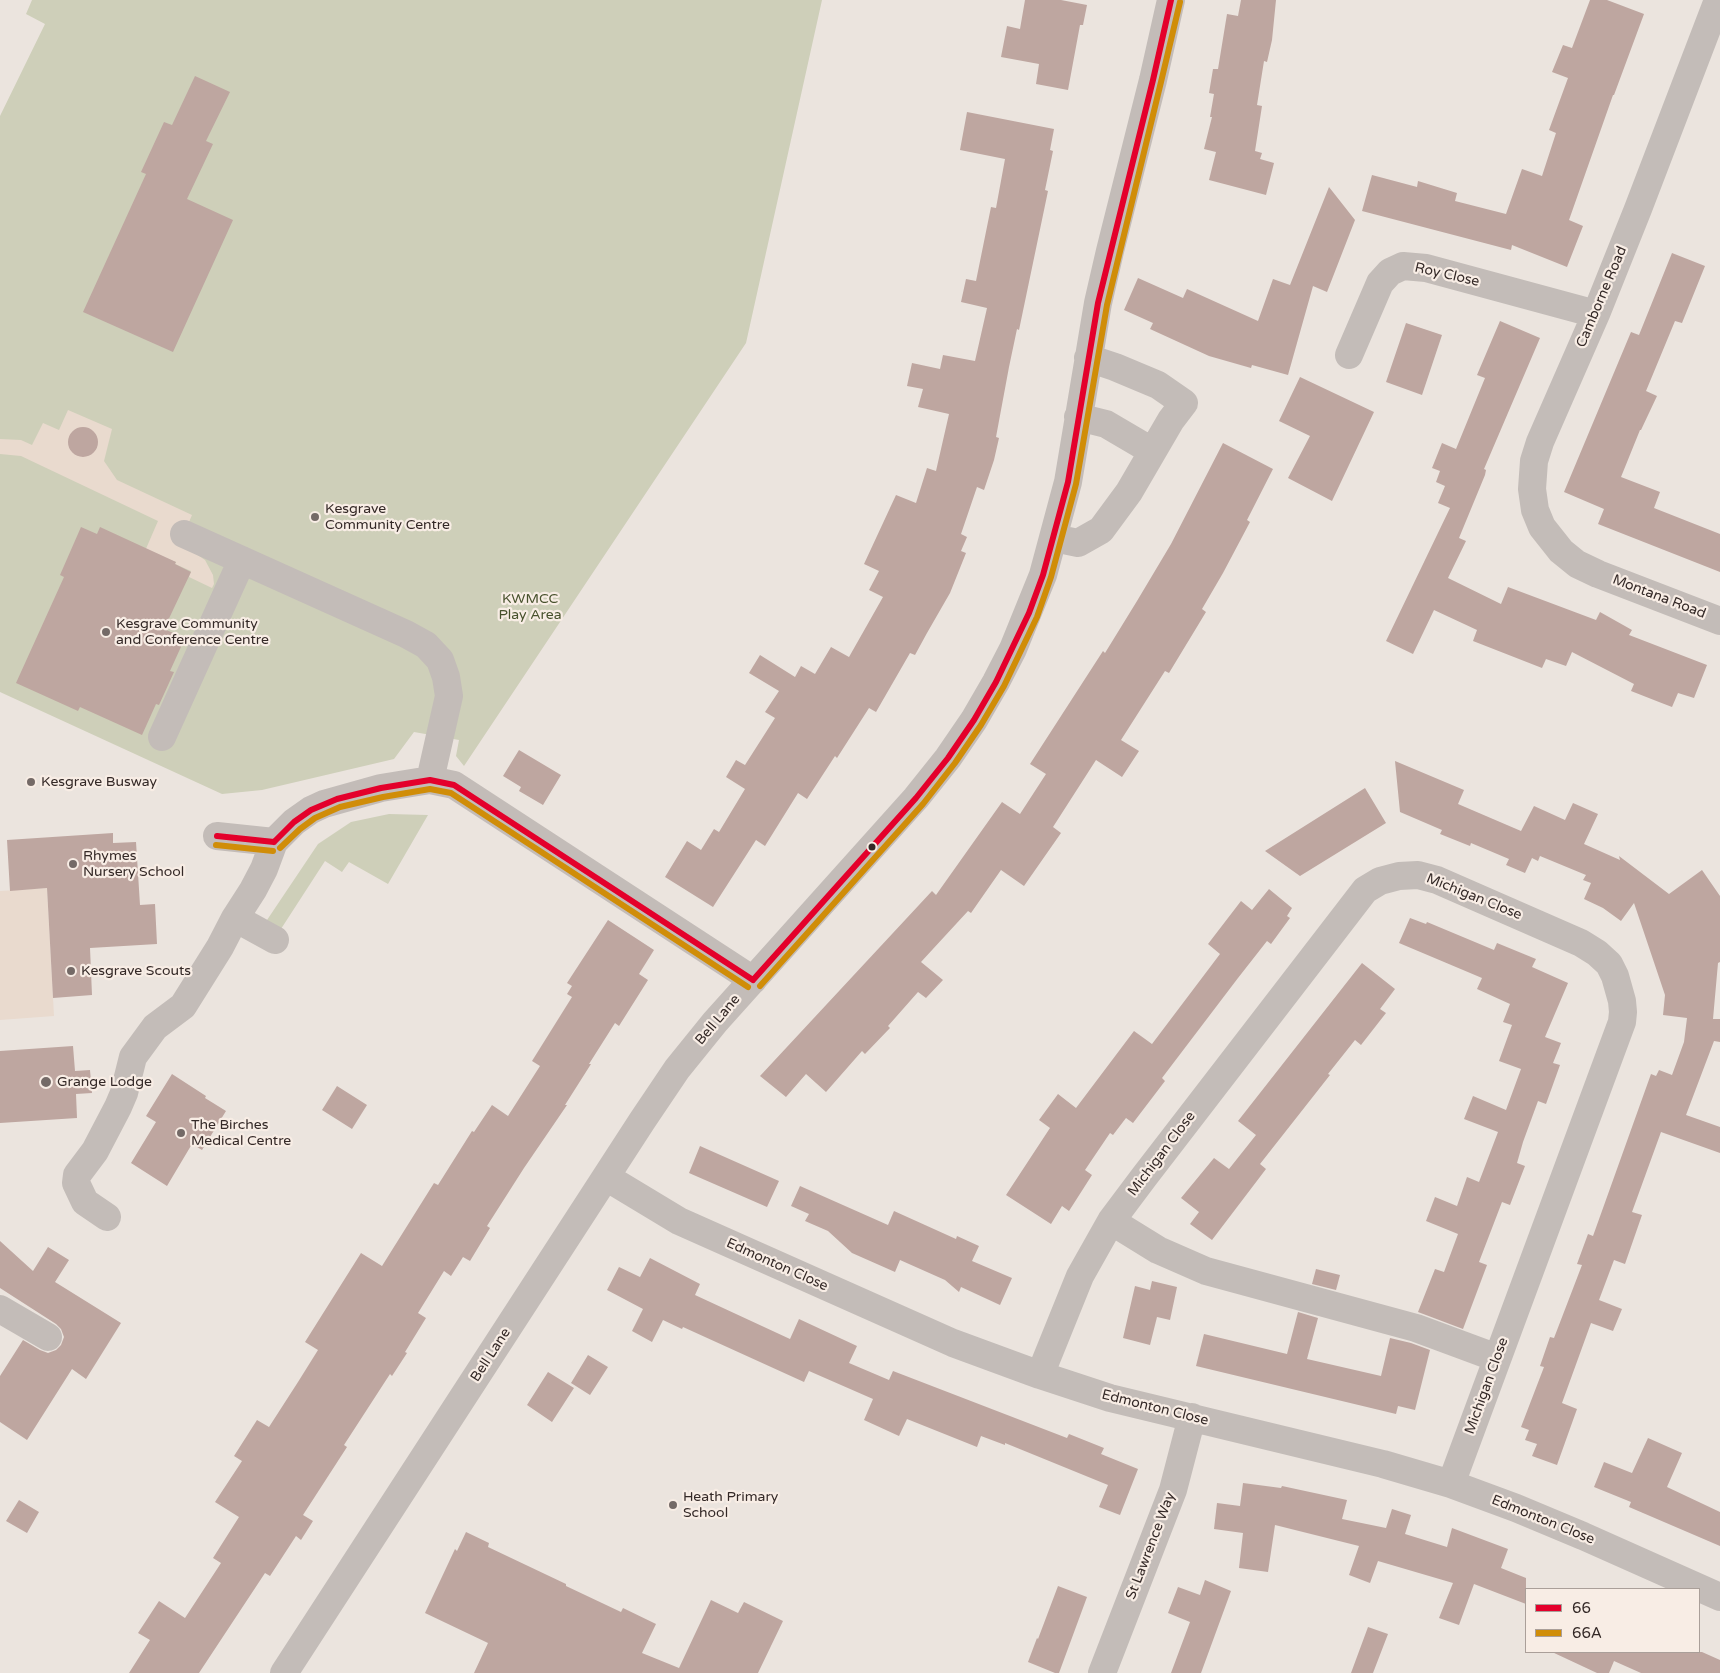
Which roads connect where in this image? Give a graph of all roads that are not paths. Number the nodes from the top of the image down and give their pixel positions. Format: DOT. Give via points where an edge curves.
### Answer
graph roads {
  1 [pos="1171,0"];
  2 [pos="1718,0"];
  3 [pos="1596,314"];
  4 [pos="1348,355"];
  5 [pos="1088,358"];
  6 [pos="1078,417"];
  7 [pos="1152,450"];
  8 [pos="184,534"];
  9 [pos="1054,538"];
  10 [pos="242,560"];
  11 [pos="1598,574"];
  12 [pos="1720,621"];
  13 [pos="162,737"];
  14 [pos="430,780"];
  15 [pos="217,836"];
  16 [pos="274,842"];
  17 [pos="235,918"];
  18 [pos="275,940"];
  19 [pos="753,980"];
  20 [pos="606,1177"];
  21 [pos="107,1217"];
  22 [pos="1111,1221"];
  23 [pos="0,1309"];
  24 [pos="48,1337"];
  25 [pos="1497,1358"];
  26 [pos="1040,1375"];
  27 [pos="1192,1418"];
  28 [pos="1451,1484"];
  29 [pos="1700,1588"];
  30 [pos="1700,1588"];
  31 [pos="1720,1597"];
  32 [pos="284,1673"];
  33 [pos="1102,1673"];
  1 -- 5 [label="street, Bell Lane" via="1110,251"];
  2 -- 3 [label="street, Camborne Road"];
  3 -- 4 [label="street, Roy Close" via="1426,268 1403,266 1390,272 1380,283"];
  3 -- 11 [label="street, Camborne Road" via="1537,451 1532,489 1535,510 1546,533 1568,557"];
  5 -- 6 [label="street, Bell Lane"];
  5 -- 7 [label="street" via="1158,385 1184,403"];
  6 -- 7 [label="street" via="1106,424"];
  6 -- 9 [label="street, Bell Lane" via="1068,482"];
  7 -- 9 [label="street" via="1129,492 1101,530 1078,543"];
  8 -- 10 [label="street"];
  9 -- 19 [label="street, Bell Lane" via="1043,576 1013,649 964,735 916,798"];
  10 -- 13 [label="street"];
  10 -- 14 [label="street" via="406,634 426,645 440,660 449,696"];
  11 -- 12 [label="street, Montana Road"];
  14 -- 16 [label="street" via="382,788 324,804 294,822"];
  14 -- 19 [label="street" via="454,785 482,802"];
  15 -- 16 [label="street"];
  16 -- 17 [label="street" via="264,869"];
  17 -- 18 [label="street"];
  17 -- 21 [label="street" via="183,1006 181,1020 155,1027 133,1057 118,1107 95,1151 77,1175 76,1183 85,1202"];
  19 -- 20 [label="street, Bell Lane" via="677,1069"];
  20 -- 26 [label="street, Edmonton Close" via="688,1225 953,1343"];
  20 -- 32 [label="street, Bell Lane"];
  22 -- 25 [label="street" via="1158,1250 1206,1271 1416,1328"];
  22 -- 25 [label="street, Michigan Close" via="1365,890 1380,881 1399,876 1418,874 1437,880 1582,943 1609,964 1622,1002 1622,1022"];
  22 -- 26 [label="street, Michigan Close" via="1080,1276"];
  23 -- 24 [label="street"];
  25 -- 28 [label="street, Michigan Close"];
  26 -- 27 [label="street, Edmonton Close" via="1110,1398"];
  27 -- 28 [label="street, Edmonton Close" via="1383,1464"];
  27 -- 33 [label="street, St Lawrence Way" via="1172,1490"];
  28 -- 30 [label="street, Edmonton Close" via="1584,1536"];
  29 -- 31 [label="street, Edmonton Close"];
}
